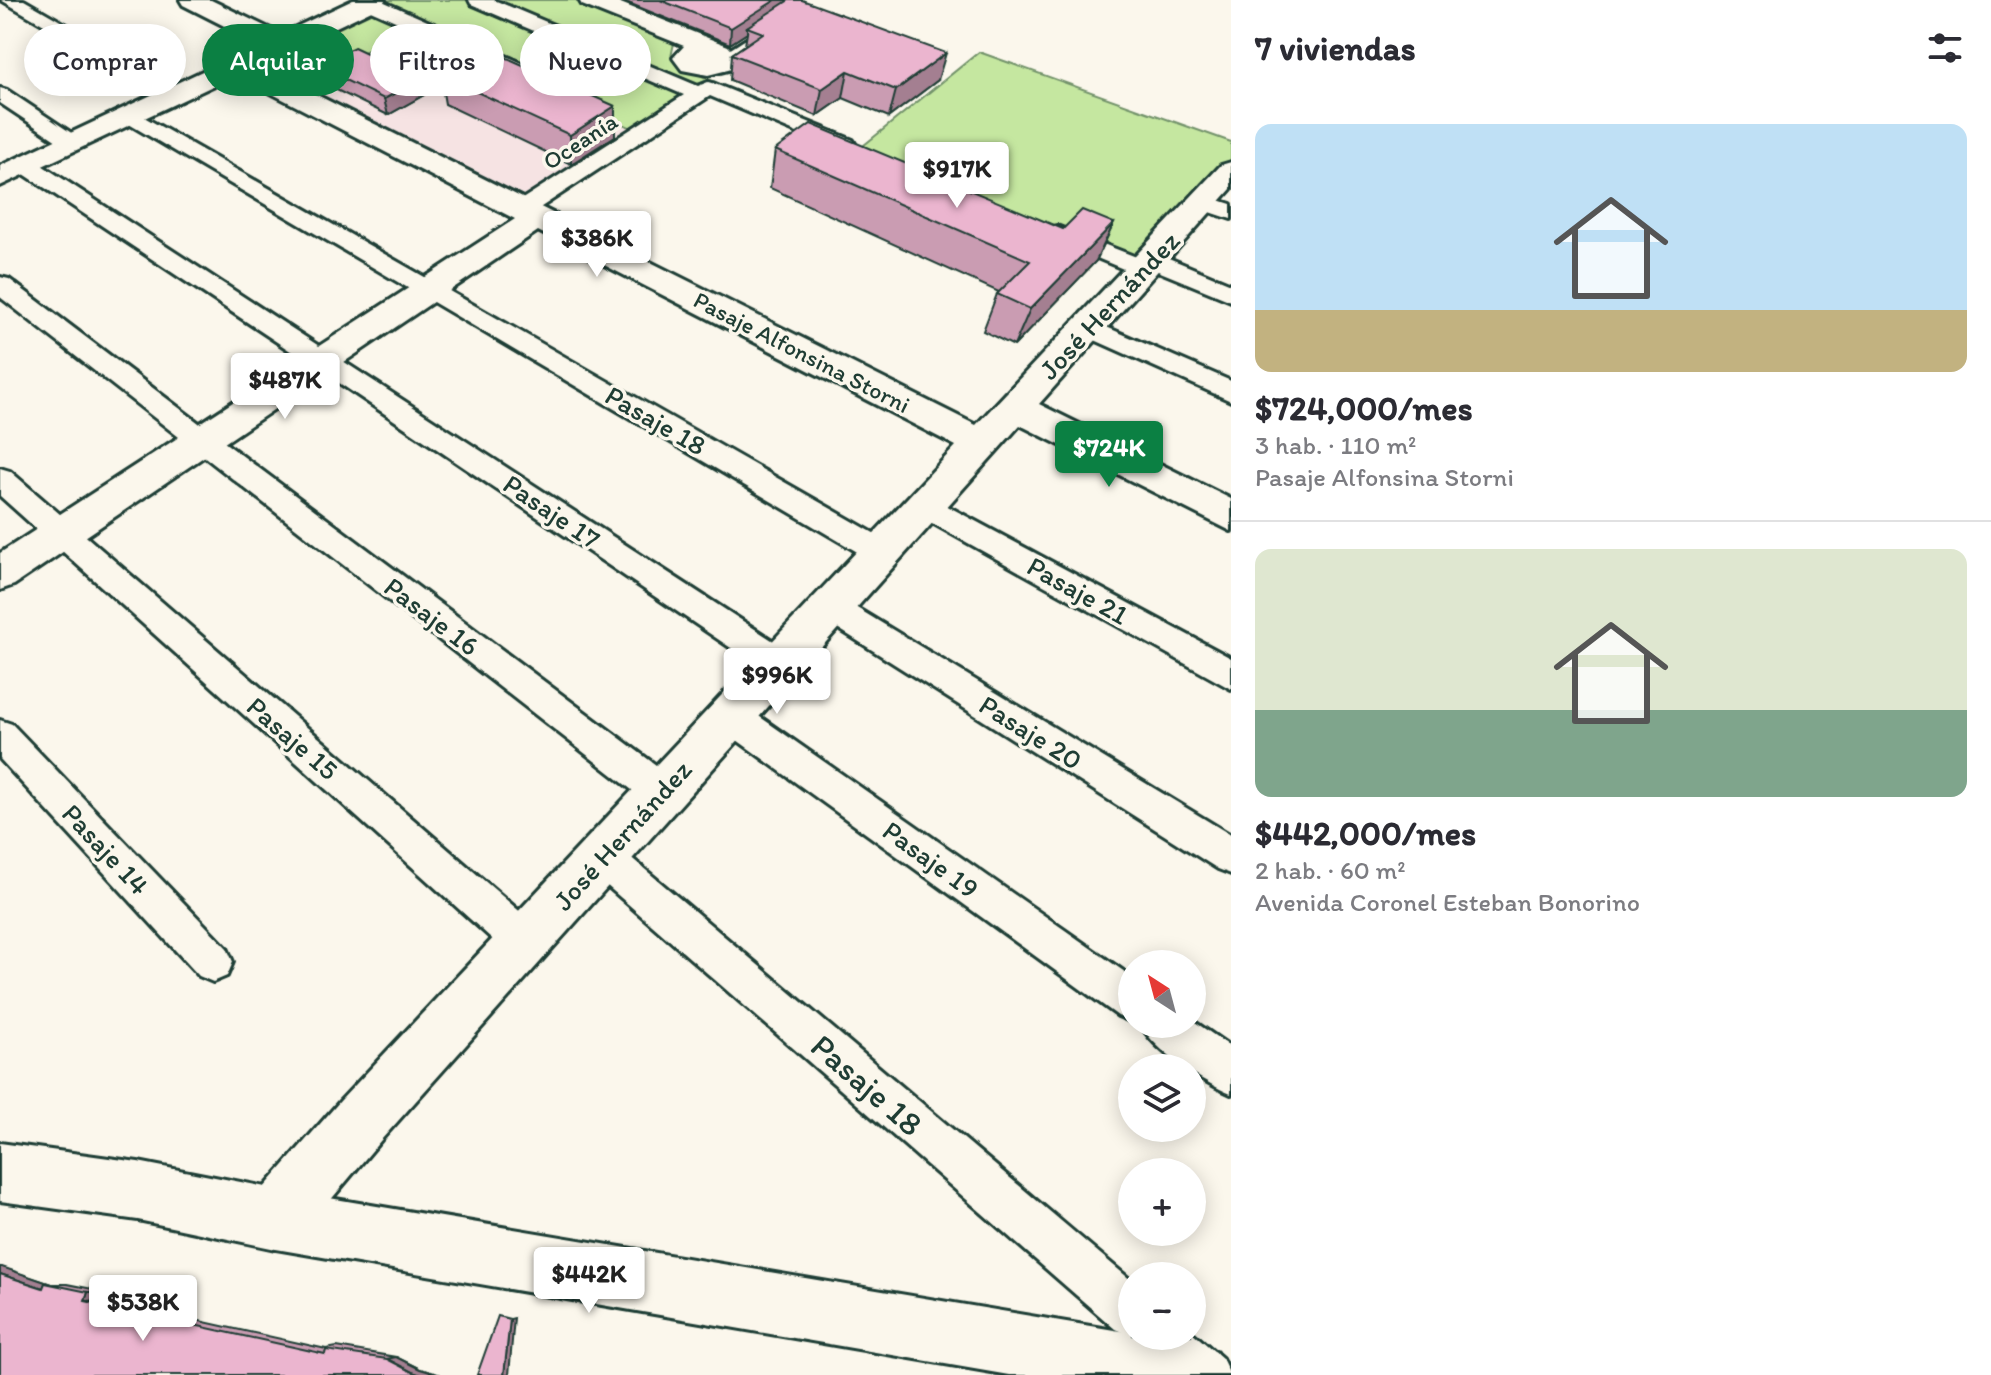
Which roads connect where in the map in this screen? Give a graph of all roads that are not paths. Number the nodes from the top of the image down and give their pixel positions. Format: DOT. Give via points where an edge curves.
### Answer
graph roads {
  1 [pos="10,0"];
  2 [pos="192,0"];
  3 [pos="478,0"];
  4 [pos="591,0"];
  5 [pos="369,1"];
  6 [pos="785,18"];
  7 [pos="53,24"];
  8 [pos="241,24"];
  9 [pos="322,24"];
  10 [pos="720,53"];
  11 [pos="520,70"];
  12 [pos="704,91"];
  13 [pos="0,94"];
  14 [pos="173,96"];
  15 [pos="298,96"];
  16 [pos="130,115"];
  17 [pos="623,116"];
  18 [pos="649,127"];
  19 [pos="74,142"];
  20 [pos="872,156"];
  21 [pos="26,165"];
  22 [pos="0,177"];
  23 [pos="1222,195"];
  24 [pos="529,214"];
  25 [pos="1043,227"];
  26 [pos="1146,264"];
  27 [pos="0,285"];
  28 [pos="424,285"];
  29 [pos="1231,293"];
  30 [pos="1088,327"];
  31 [pos="316,356"];
  32 [pos="1231,392"];
  33 [pos="1015,407"];
  34 [pos="196,435"];
  35 [pos="981,443"];
  36 [pos="0,479"];
  37 [pos="925,505"];
  38 [pos="1231,516"];
  39 [pos="56,528"];
  40 [pos="882,552"];
  41 [pos="0,574"];
  42 [pos="831,608"];
  43 [pos="780,663"];
  44 [pos="1231,675"];
  45 [pos="731,716"];
  46 [pos="0,735"];
  47 [pos="663,792"];
  48 [pos="1231,856"];
  49 [pos="602,857"];
  50 [pos="525,942"];
  51 [pos="213,962"];
  52 [pos="1118,992"];
  53 [pos="1182,1038"];
  54 [pos="1231,1073"];
  55 [pos="0,1172"];
  56 [pos="276,1219"];
  57 [pos="1118,1300"];
  58 [pos="1176,1350"];
  59 [pos="1193,1375"];
  60 [pos="1205,1375"];
  1 -- 7 [label="street"];
  2 -- 8 [label="street"];
  3 -- 12 [label="street"];
  4 -- 10 [label="street" via="684,45"];
  5 -- 9 [label="street"];
  5 -- 11 [label="street"];
  6 -- 10 [label="lane"];
  12 -- 18 [label="street, Oceanía"];
  12 -- 20 [label="street"];
  13 -- 19 [label="street"];
  14 -- 16 [label="street"];
  15 -- 24 [label="street, Pasaje Alfonsina Storni"];
  16 -- 19 [label="street"];
  16 -- 28 [label="street, Pasaje 18"];
  17 -- 18 [label="street"];
  18 -- 24 [label="street, Oceanía"];
  19 -- 21 [label="street"];
  21 -- 22 [label="street"];
  21 -- 31 [label="street, Pasaje 17"];
  23 -- 26 [label="street, José Hernández"];
  24 -- 28 [label="street"];
  24 -- 35 [label="street, Pasaje Alfonsina Storni"];
  25 -- 26 [label="street"];
  26 -- 29 [label="street"];
  26 -- 30 [label="street, José Hernández"];
  27 -- 34 [label="street, Pasaje 16"];
  28 -- 31 [label="street"];
  28 -- 40 [label="street, Pasaje 18"];
  30 -- 32 [label="street"];
  30 -- 33 [label="street, José Hernández"];
  31 -- 34 [label="street"];
  31 -- 43 [label="street, Pasaje 17"];
  33 -- 35 [label="street, José Hernández"];
  33 -- 38 [label="street"];
  34 -- 39 [label="street"];
  34 -- 47 [label="street, Pasaje 16"];
  35 -- 37 [label="street, José Hernández"];
  36 -- 39 [label="street, Pasaje 15"];
  37 -- 40 [label="street, José Hernández"];
  37 -- 44 [label="street, Pasaje 21"];
  39 -- 41 [label="street"];
  39 -- 50 [label="street, Pasaje 15"];
  40 -- 42 [label="street, José Hernández"];
  42 -- 43 [label="street, José Hernández"];
  42 -- 48 [label="street, Pasaje 20"];
  43 -- 45 [label="street, José Hernández"];
  45 -- 47 [label="street, José Hernández"];
  45 -- 52 [label="street, Pasaje 19"];
  46 -- 51 [label="street, Pasaje 14"];
  47 -- 49 [label="street, José Hernández"];
  49 -- 50 [label="street, José Hernández"];
  49 -- 57 [label="street, Pasaje 18"];
  50 -- 56 [label="street, José Hernández"];
  53 -- 54 [label="street"];
  55 -- 56 [label="street" via="138,1191"];
  56 -- 59 [label="street"];
  58 -- 60 [label="street"];
}
